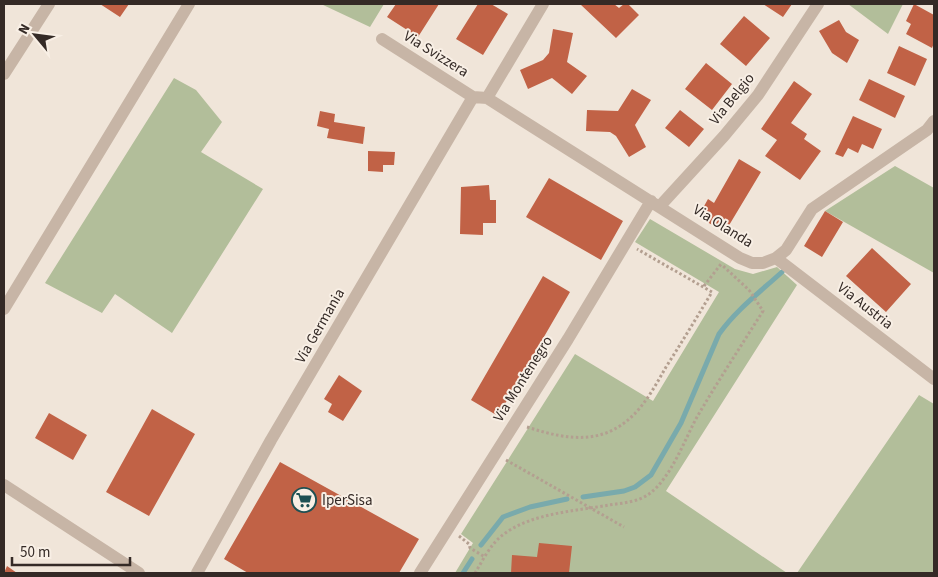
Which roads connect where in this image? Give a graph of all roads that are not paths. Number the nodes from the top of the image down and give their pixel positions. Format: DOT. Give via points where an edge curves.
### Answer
graph roads {
  1 [pos="49,4"];
  2 [pos="189,4"];
  3 [pos="543,4"];
  4 [pos="818,4"];
  5 [pos="382,39"];
  6 [pos="4,74"];
  7 [pos="473,96"];
  8 [pos="487,98"];
  9 [pos="934,121"];
  10 [pos="655,204"];
  11 [pos="776,258"];
  12 [pos="4,309"];
  13 [pos="934,379"];
  14 [pos="4,485"];
  15 [pos="138,573"];
  16 [pos="197,573"];
  17 [pos="420,573"];
  1 -- 6 [label="street"];
  2 -- 12 [label="street"];
  3 -- 8 [label="street"];
  4 -- 10 [label="street, Via Belgio" via="758,94 724,136"];
  5 -- 7 [label="street, Via Svizzera"];
  7 -- 8 [label="street, Via Olanda"];
  7 -- 16 [label="street, Via Germania"];
  8 -- 10 [label="street, Via Olanda"];
  9 -- 11 [label="street" via="927,130 812,209 786,250"];
  10 -- 11 [label="street, Via Olanda" via="752,263"];
  10 -- 17 [label="street, Via Montenegro"];
  11 -- 13 [label="street, Via Austria"];
  14 -- 15 [label="street"];
}
